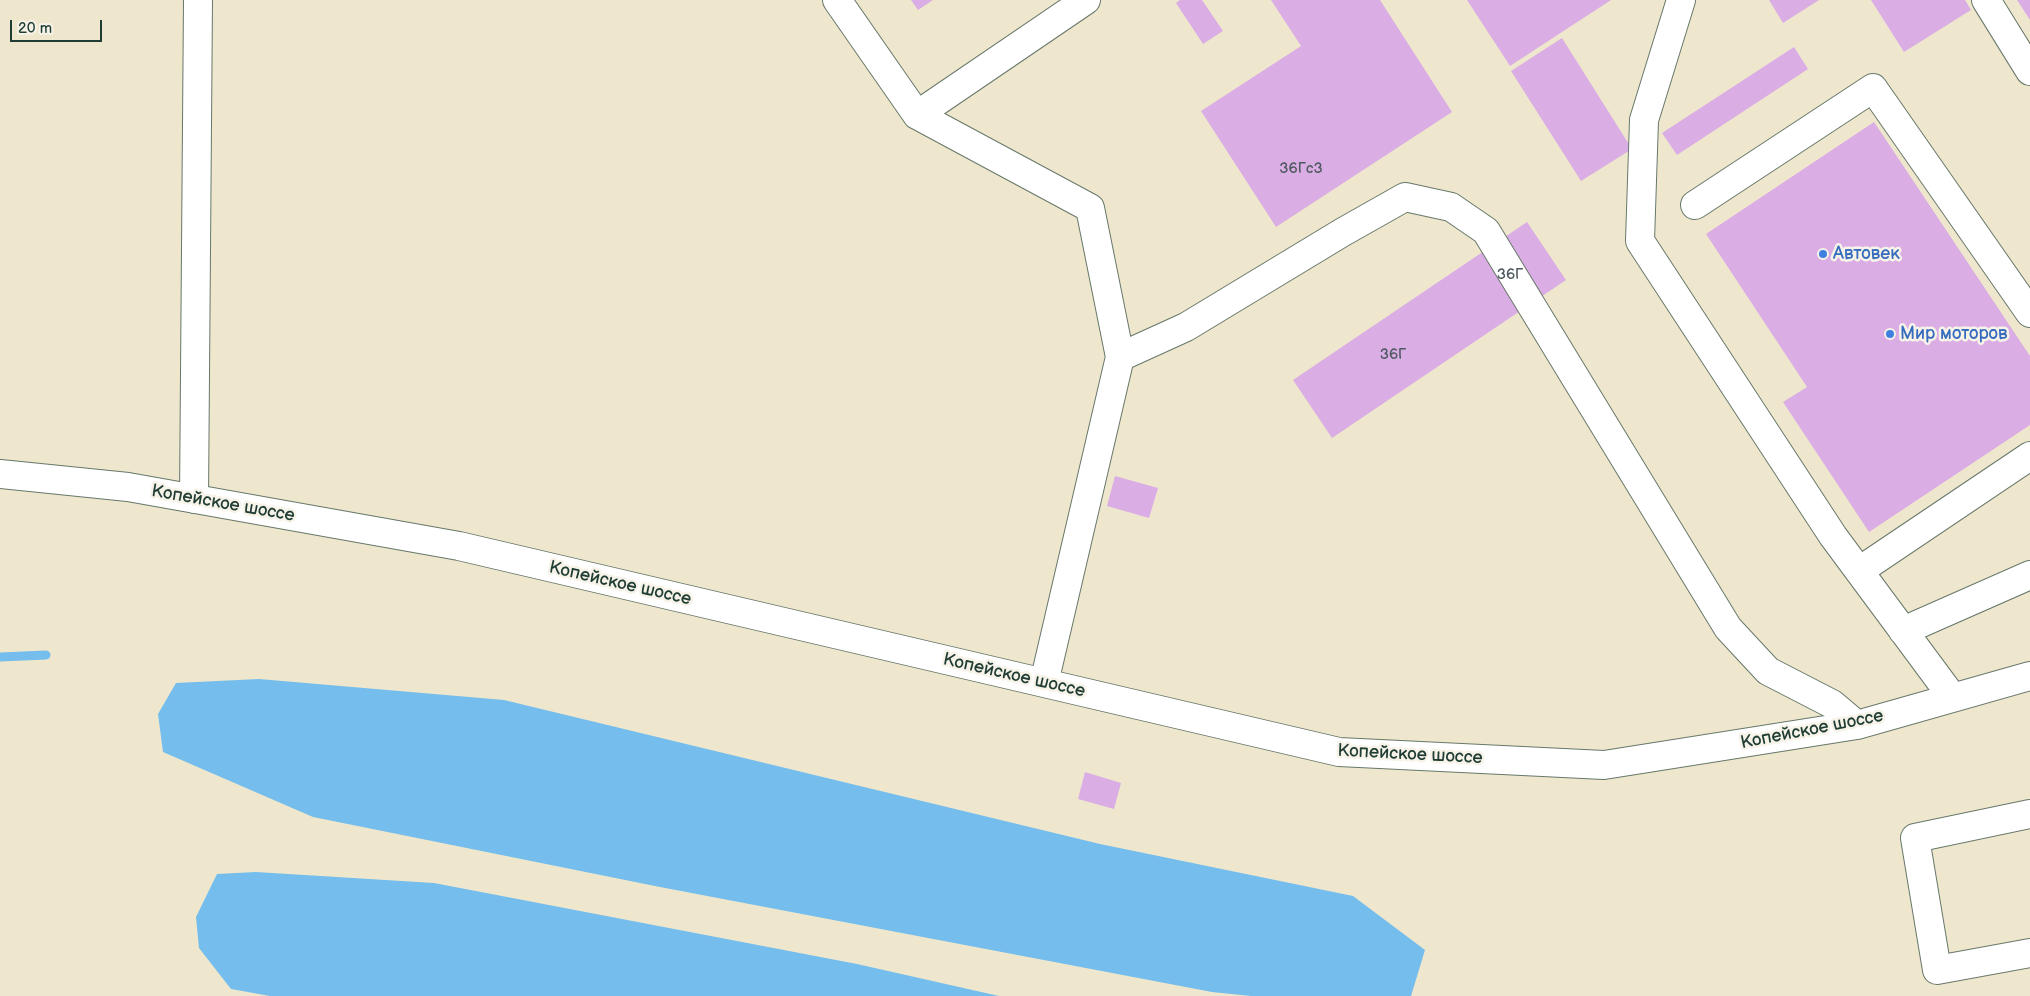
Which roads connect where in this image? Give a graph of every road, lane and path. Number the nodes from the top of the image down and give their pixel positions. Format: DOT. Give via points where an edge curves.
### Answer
graph roads {
  1 [pos="198,0"];
  2 [pos="837,0"];
  3 [pos="1086,0"];
  4 [pos="1681,0"];
  5 [pos="1986,0"];
  6 [pos="2030,71"];
  7 [pos="917,115"];
  8 [pos="1695,206"];
  9 [pos="2030,312"];
  10 [pos="1120,357"];
  11 [pos="2030,456"];
  12 [pos="0,474"];
  13 [pos="194,499"];
  14 [pos="1859,571"];
  15 [pos="2030,575"];
  16 [pos="1903,631"];
  17 [pos="2030,676"];
  18 [pos="1044,683"];
  19 [pos="1953,698"];
  20 [pos="1857,725"];
  21 [pos="2030,814"];
  22 [pos="2030,954"];
  1 -- 13 [label="street"];
  2 -- 7 [label="street"];
  3 -- 7 [label="street"];
  4 -- 14 [label="street" via="1644,120 1640,241"];
  5 -- 6 [label="street"];
  7 -- 10 [label="street" via="1090,208"];
  8 -- 9 [label="street" via="1873,88"];
  10 -- 18 [label="street"];
  10 -- 20 [label="street" via="1186,327 1405,197 1451,207 1486,231 1728,628 1768,671 1832,704"];
  11 -- 14 [label="street"];
  12 -- 13 [label="street, Копейское шоссе" via="128,487"];
  13 -- 18 [label="street, Копейское шоссе" via="459,546"];
  14 -- 16 [label="street"];
  15 -- 16 [label="street"];
  16 -- 19 [label="street"];
  17 -- 19 [label="street, Копейское шоссе"];
  18 -- 20 [label="street, Копейское шоссе" via="1340,752 1359,753 1604,765"];
  19 -- 20 [label="street, Копейское шоссе"];
  21 -- 22 [label="street" via="1915,838 1937,970"];
}
